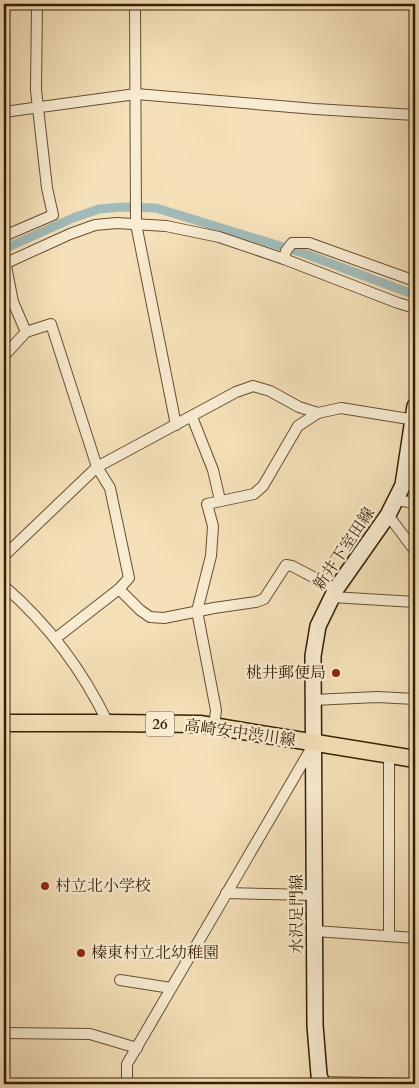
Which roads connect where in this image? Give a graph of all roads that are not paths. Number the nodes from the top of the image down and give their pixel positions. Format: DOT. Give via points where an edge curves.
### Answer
graph roads {
  1 [pos="38,4"];
  2 [pos="135,4"];
  3 [pos="136,94"];
  4 [pos="38,108"];
  5 [pos="4,112"];
  6 [pos="415,115"];
  7 [pos="136,224"];
  8 [pos="4,236"];
  9 [pos="284,259"];
  10 [pos="5,261"];
  11 [pos="415,281"];
  12 [pos="415,308"];
  13 [pos="26,332"];
  14 [pos="4,356"];
  15 [pos="318,413"];
  16 [pos="415,415"];
  17 [pos="192,417"];
  18 [pos="176,425"];
  19 [pos="97,467"];
  20 [pos="220,500"];
  21 [pos="396,500"];
  22 [pos="415,503"];
  23 [pos="388,515"];
  24 [pos="415,551"];
  25 [pos="4,556"];
  26 [pos="4,586"];
  27 [pos="119,589"];
  28 [pos="334,593"];
  29 [pos="415,602"];
  30 [pos="197,611"];
  31 [pos="56,638"];
  32 [pos="415,699"];
  33 [pos="313,700"];
  34 [pos="4,723"];
  35 [pos="108,723"];
  36 [pos="214,727"];
  37 [pos="314,744"];
  38 [pos="390,755"];
  39 [pos="415,759"];
  40 [pos="226,893"];
  41 [pos="315,895"];
  42 [pos="315,931"];
  43 [pos="388,936"];
  44 [pos="415,938"];
  45 [pos="120,980"];
  46 [pos="171,988"];
  47 [pos="4,1033"];
  48 [pos="137,1048"];
  49 [pos="127,1084"];
  50 [pos="317,1084"];
  51 [pos="415,1084"];
  1 -- 4 [label="street"];
  2 -- 3 [label="street"];
  3 -- 4 [label="street"];
  3 -- 6 [label="street"];
  3 -- 7 [label="street"];
  4 -- 5 [label="street"];
  4 -- 8 [label="street" via="53,214"];
  7 -- 9 [label="street" via="166,226 219,237"];
  7 -- 10 [label="street" via="95,225"];
  7 -- 18 [label="street"];
  9 -- 11 [label="street" via="292,244 309,243"];
  9 -- 12 [label="street"];
  10 -- 13 [label="street" via="13,302"];
  13 -- 14 [label="street"];
  13 -- 19 [label="street" via="51,324"];
  15 -- 16 [label="street" via="341,408"];
  15 -- 17 [label="street" via="253,386"];
  15 -- 20 [label="street" via="298,426 264,486 254,494"];
  16 -- 21 [label="main road, 新井下室田線" via="403,486"];
  17 -- 18 [label="street"];
  17 -- 20 [label="street" via="213,470"];
  18 -- 19 [label="street"];
  19 -- 25 [label="street"];
  19 -- 27 [label="street" via="110,488 129,578"];
  20 -- 30 [label="street" via="207,504 213,526 211,556"];
  21 -- 22 [label="street"];
  21 -- 23 [label="main road, 新井下室田線"];
  23 -- 24 [label="street"];
  23 -- 28 [label="main road, 新井下室田線"];
  26 -- 31 [label="street"];
  27 -- 30 [label="street" via="150,617 164,618"];
  27 -- 31 [label="street"];
  28 -- 29 [label="street"];
  28 -- 30 [label="street" via="286,565 264,599"];
  28 -- 33 [label="main road, 新井下室田線" via="318,626 313,656"];
  30 -- 36 [label="street" via="216,710"];
  31 -- 35 [label="street" via="92,690"];
  32 -- 33 [label="street"];
  33 -- 37 [label="main road, 新井下室田線"];
  34 -- 35 [label="main road, 高崎安中渋川線 / 26"];
  35 -- 36 [label="main road, 高崎安中渋川線 / 26"];
  36 -- 37 [label="main road, 高崎安中渋川線 / 26"];
  37 -- 38 [label="main road, 高崎安中渋川線 / 26"];
  37 -- 40 [label="street"];
  37 -- 41 [label="main road, 水沢足門線"];
  38 -- 39 [label="main road, 高崎安中渋川線 / 26"];
  38 -- 43 [label="street"];
  40 -- 41 [label="street"];
  40 -- 46 [label="street"];
  41 -- 42 [label="main road, 水沢足門線"];
  42 -- 43 [label="street"];
  42 -- 50 [label="main road, 水沢足門線"];
  43 -- 44 [label="street"];
  45 -- 46 [label="street"];
  46 -- 48 [label="street"];
  47 -- 48 [label="street" via="90,1034"];
  48 -- 49 [label="street" via="127,1064"];
  50 -- 51 [label="street"];
}
